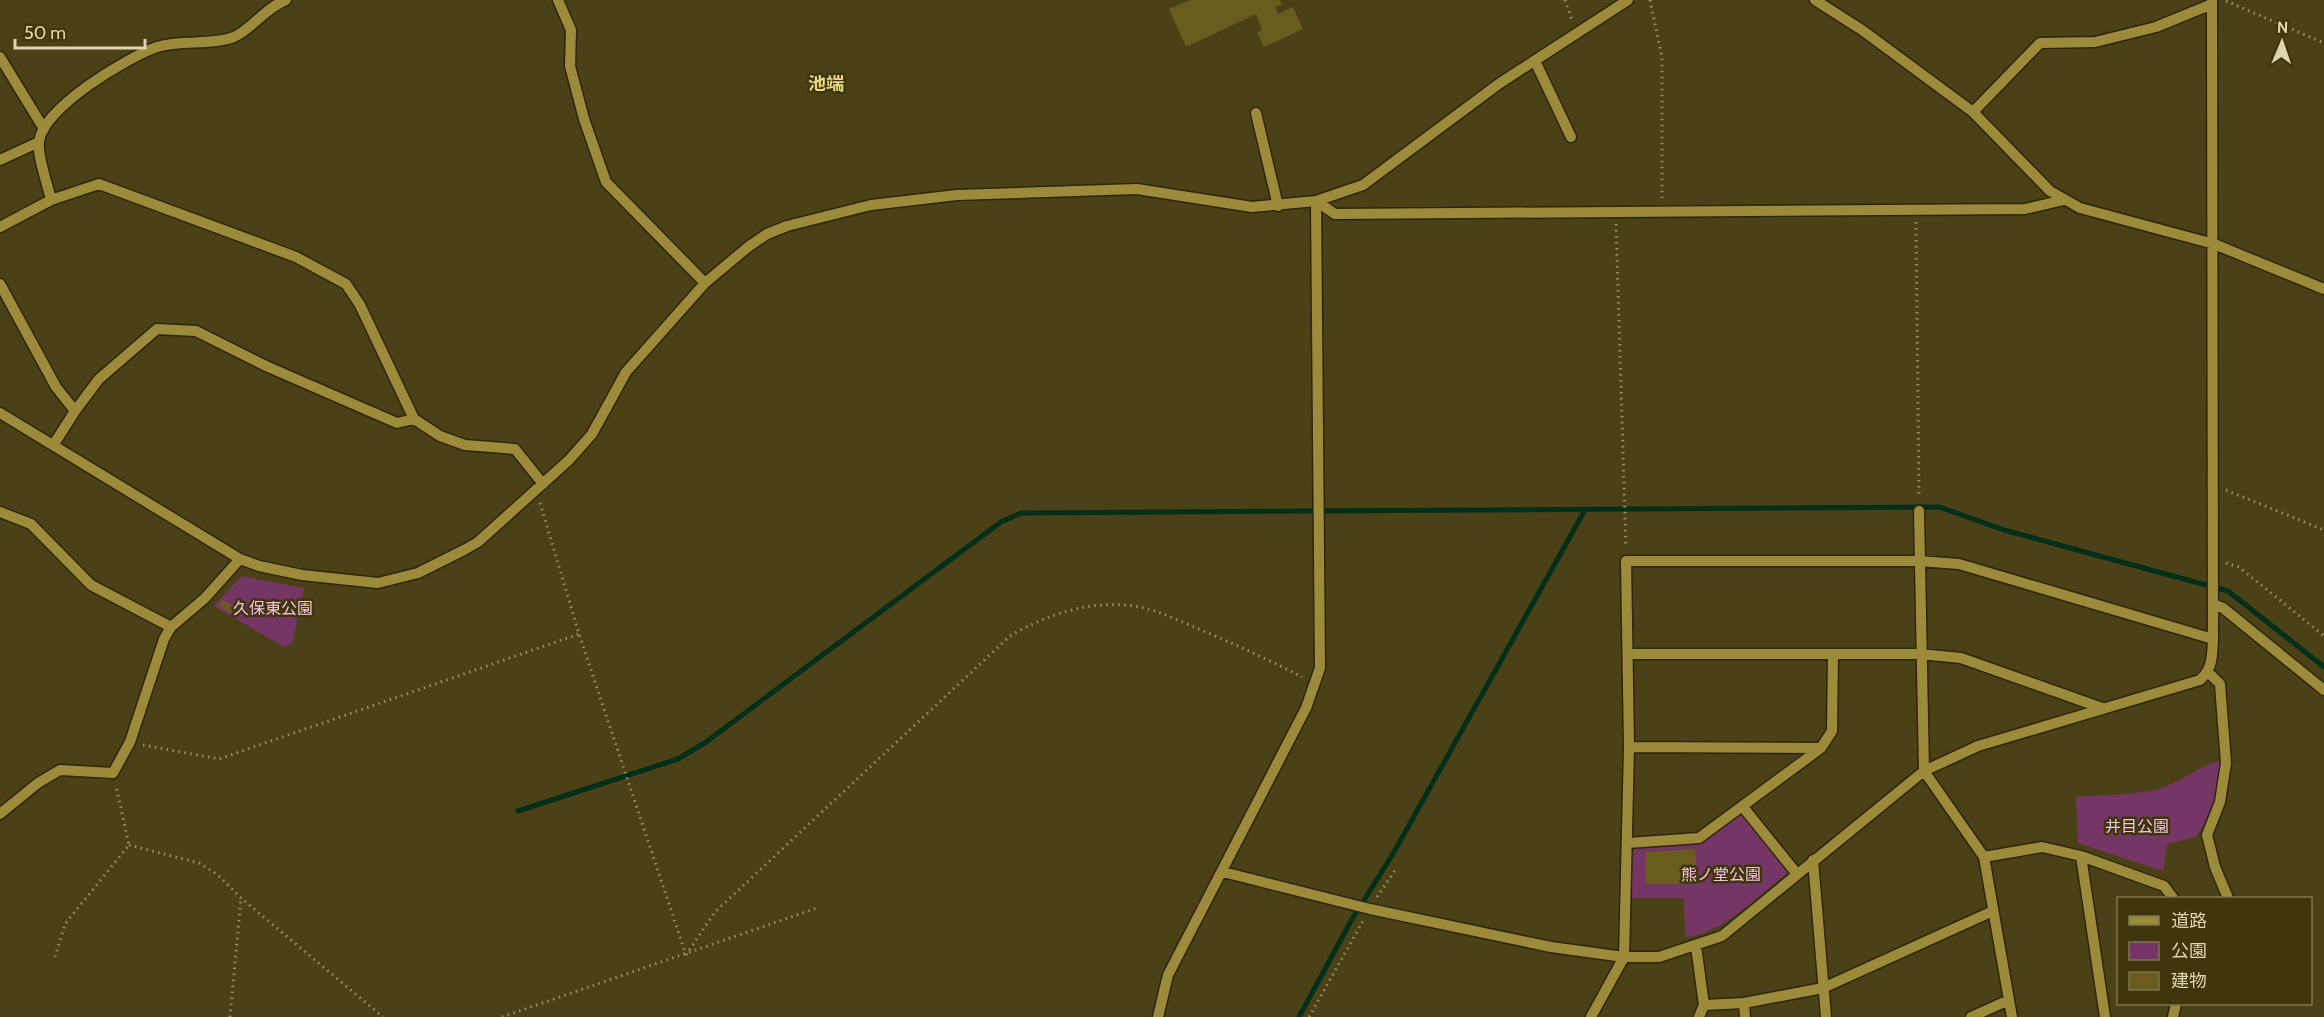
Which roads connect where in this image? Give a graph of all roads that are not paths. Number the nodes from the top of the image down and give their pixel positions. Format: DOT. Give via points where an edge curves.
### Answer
graph roads {
  1 [pos="286,0"];
  2 [pos="558,0"];
  3 [pos="1628,0"];
  4 [pos="1815,0"];
  5 [pos="2212,2"];
  6 [pos="0,57"];
  7 [pos="1535,61"];
  8 [pos="1973,112"];
  9 [pos="1256,113"];
  10 [pos="44,129"];
  11 [pos="1571,137"];
  12 [pos="39,142"];
  13 [pos="0,160"];
  14 [pos="51,200"];
  15 [pos="2064,200"];
  16 [pos="1316,201"];
  17 [pos="1278,206"];
  18 [pos="0,227"];
  19 [pos="2214,244"];
  20 [pos="705,283"];
  21 [pos="0,284"];
  22 [pos="2324,289"];
  23 [pos="75,411"];
  24 [pos="0,413"];
  25 [pos="414,419"];
  26 [pos="54,444"];
  27 [pos="540,487"];
  28 [pos="1919,511"];
  29 [pos="0,512"];
  30 [pos="240,559"];
  31 [pos="1919,561"];
  32 [pos="2213,599"];
  33 [pos="171,627"];
  34 [pos="2213,639"];
  35 [pos="1629,654"];
  36 [pos="1833,654"];
  37 [pos="1920,654"];
  38 [pos="2208,672"];
  39 [pos="2324,690"];
  40 [pos="2102,708"];
  41 [pos="1629,747"];
  42 [pos="1821,748"];
  43 [pos="1924,771"];
  44 [pos="1743,807"];
  45 [pos="0,814"];
  46 [pos="1628,843"];
  47 [pos="2081,856"];
  48 [pos="1984,857"];
  49 [pos="1813,860"];
  50 [pos="1223,872"];
  51 [pos="1797,874"];
  52 [pos="2172,897"];
  53 [pos="2228,897"];
  54 [pos="1993,911"];
  55 [pos="1696,946"];
  56 [pos="1624,957"];
  57 [pos="1823,988"];
  58 [pos="2009,1000"];
  59 [pos="1744,1003"];
  60 [pos="1704,1005"];
  61 [pos="1158,1017"];
  62 [pos="1590,1017"];
  63 [pos="1699,1017"];
  64 [pos="1745,1017"];
  65 [pos="1826,1017"];
  66 [pos="1971,1017"];
  67 [pos="2012,1017"];
  68 [pos="2105,1017"];
  1 -- 10 [label="street" via="273,5 235,36 158,46 120,64 70,98"];
  2 -- 20 [label="street" via="572,30 570,66 606,182"];
  3 -- 7 [label="street"];
  4 -- 8 [label="street"];
  5 -- 8 [label="street" via="2156,27 2095,42 2040,43"];
  5 -- 19 [label="street"];
  6 -- 10 [label="street"];
  7 -- 11 [label="street"];
  7 -- 16 [label="street" via="1363,185"];
  8 -- 15 [label="street" via="2050,191"];
  9 -- 17 [label="street"];
  10 -- 12 [label="street"];
  12 -- 13 [label="street"];
  12 -- 14 [label="street"];
  14 -- 18 [label="street"];
  14 -- 25 [label="street" via="99,184 296,257 346,284 360,305"];
  15 -- 16 [label="street" via="2025,209 1335,214"];
  15 -- 19 [label="street" via="2080,208"];
  16 -- 17 [label="street"];
  16 -- 50 [label="street" via="1320,668 1316,685"];
  17 -- 20 [label="street" via="1197,201 1137,189 916,199 871,205 767,234"];
  19 -- 22 [label="street"];
  19 -- 32 [label="street"];
  20 -- 27 [label="street" via="626,372 591,434"];
  21 -- 23 [label="street" via="56,387"];
  23 -- 25 [label="street" via="99,379 157,329 196,331 397,423"];
  23 -- 26 [label="street"];
  24 -- 26 [label="street"];
  25 -- 27 [label="street" via="440,436 465,445 515,449"];
  26 -- 30 [label="street"];
  27 -- 30 [label="street" via="478,542 398,580 378,583 313,576"];
  28 -- 31 [label="street"];
  29 -- 33 [label="street" via="31,524 91,585"];
  30 -- 33 [label="street" via="205,598"];
  31 -- 34 [label="street" via="1959,564"];
  31 -- 35 [label="street" via="1626,561"];
  31 -- 37 [label="street"];
  32 -- 34 [label="street"];
  32 -- 39 [label="street"];
  33 -- 45 [label="street" via="130,742 113,773 60,770"];
  34 -- 38 [label="street"];
  35 -- 36 [label="street"];
  35 -- 41 [label="street"];
  36 -- 37 [label="street"];
  36 -- 42 [label="street" via="1832,731"];
  37 -- 40 [label="street" via="1961,658"];
  37 -- 43 [label="street"];
  38 -- 40 [label="street" via="2200,680"];
  38 -- 53 [label="street" via="2220,684 2226,764 2220,802 2207,835"];
  40 -- 43 [label="street" via="1977,746"];
  41 -- 42 [label="street"];
  41 -- 46 [label="street"];
  42 -- 44 [label="street"];
  43 -- 48 [label="street"];
  43 -- 49 [label="street"];
  44 -- 46 [label="street" via="1699,838"];
  44 -- 51 [label="street"];
  46 -- 56 [label="street"];
  47 -- 48 [label="street" via="2042,847"];
  47 -- 52 [label="street" via="2164,886"];
  47 -- 68 [label="street"];
  48 -- 54 [label="street"];
  49 -- 51 [label="street"];
  49 -- 57 [label="street"];
  50 -- 56 [label="street" via="1370,909 1551,947"];
  50 -- 61 [label="street" via="1168,975"];
  51 -- 55 [label="street" via="1722,936"];
  54 -- 57 [label="street"];
  54 -- 58 [label="street"];
  55 -- 56 [label="street" via="1659,957"];
  55 -- 60 [label="street"];
  56 -- 62 [label="street"];
  57 -- 59 [label="street"];
  57 -- 65 [label="street"];
  58 -- 66 [label="street"];
  58 -- 67 [label="street"];
  59 -- 60 [label="street"];
  59 -- 64 [label="street"];
  60 -- 63 [label="street"];
}
